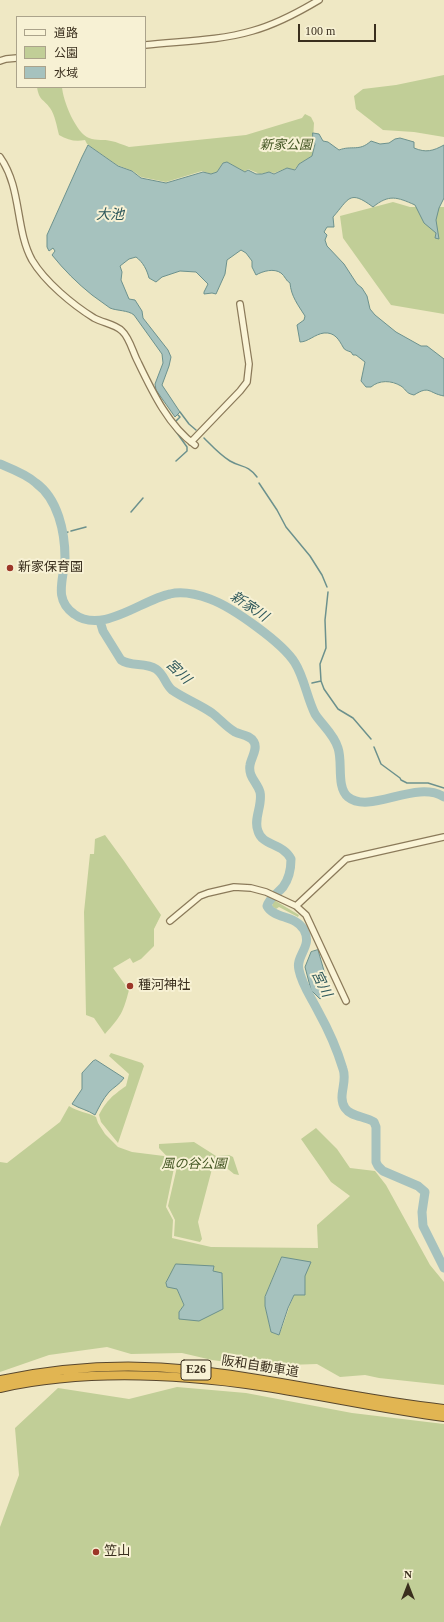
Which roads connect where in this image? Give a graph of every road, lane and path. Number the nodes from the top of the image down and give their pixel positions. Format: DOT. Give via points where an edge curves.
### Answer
graph roads {
  1 [pos="319,0"];
  2 [pos="146,45"];
  3 [pos="16,58"];
  4 [pos="0,61"];
  5 [pos="0,157"];
  6 [pos="240,304"];
  7 [pos="444,837"];
  8 [pos="296,906"];
  9 [pos="170,921"];
  10 [pos="346,1001"];
  11 [pos="0,1380"];
  12 [pos="0,1388"];
  13 [pos="390,1405"];
  14 [pos="444,1408"];
  15 [pos="444,1417"];
  1 -- 2 [label="street" via="252,31"];
  3 -- 4 [label="street"];
  5 -- 6 [label="street" via="12,180 26,244 33,261 53,285 77,306 94,318 122,331 150,388 174,422 193,443 247,382 249,364"];
  7 -- 8 [label="street" via="346,859"];
  8 -- 9 [label="street" via="266,892 251,888 234,888 200,896"];
  8 -- 10 [label="street" via="306,915"];
  11 -- 13 [label="highway, 阪和自動車道 / E26" via="68,1370 162,1368 227,1374"];
  12 -- 13 [label="highway, 阪和自動車道 / E26" via="68,1378 160,1376"];
  13 -- 14 [label="highway, 阪和自動車道 / E26"];
  13 -- 15 [label="highway, 阪和自動車道 / E26"];
}
